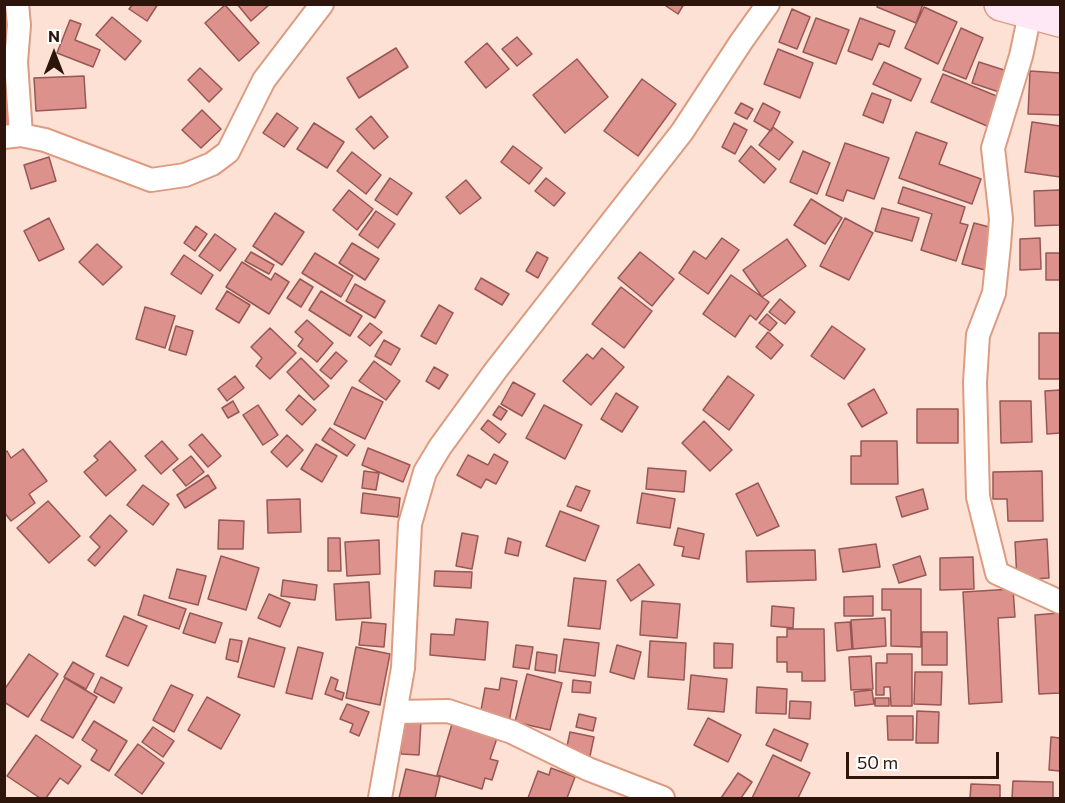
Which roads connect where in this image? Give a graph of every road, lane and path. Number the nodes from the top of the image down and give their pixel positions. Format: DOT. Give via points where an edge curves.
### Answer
graph roads {
  1 [pos="17,4"];
  2 [pos="322,4"];
  3 [pos="768,4"];
  4 [pos="1031,13"];
  5 [pos="13,136"];
  6 [pos="1060,602"];
  7 [pos="396,712"];
  8 [pos="380,798"];
  9 [pos="663,798"];
  1 -- 5 [label="street"];
  2 -- 5 [label="street" via="264,80 228,152 212,164 185,175 150,180 45,140"];
  3 -- 7 [label="street" via="682,132 496,370 426,472 410,524 403,668"];
  4 -- 6 [label="street" via="993,148 1001,219 994,292 978,334 975,469 983,526 997,573"];
  7 -- 8 [label="street"];
  7 -- 9 [label="street" via="458,714 512,732 588,769"];
}
